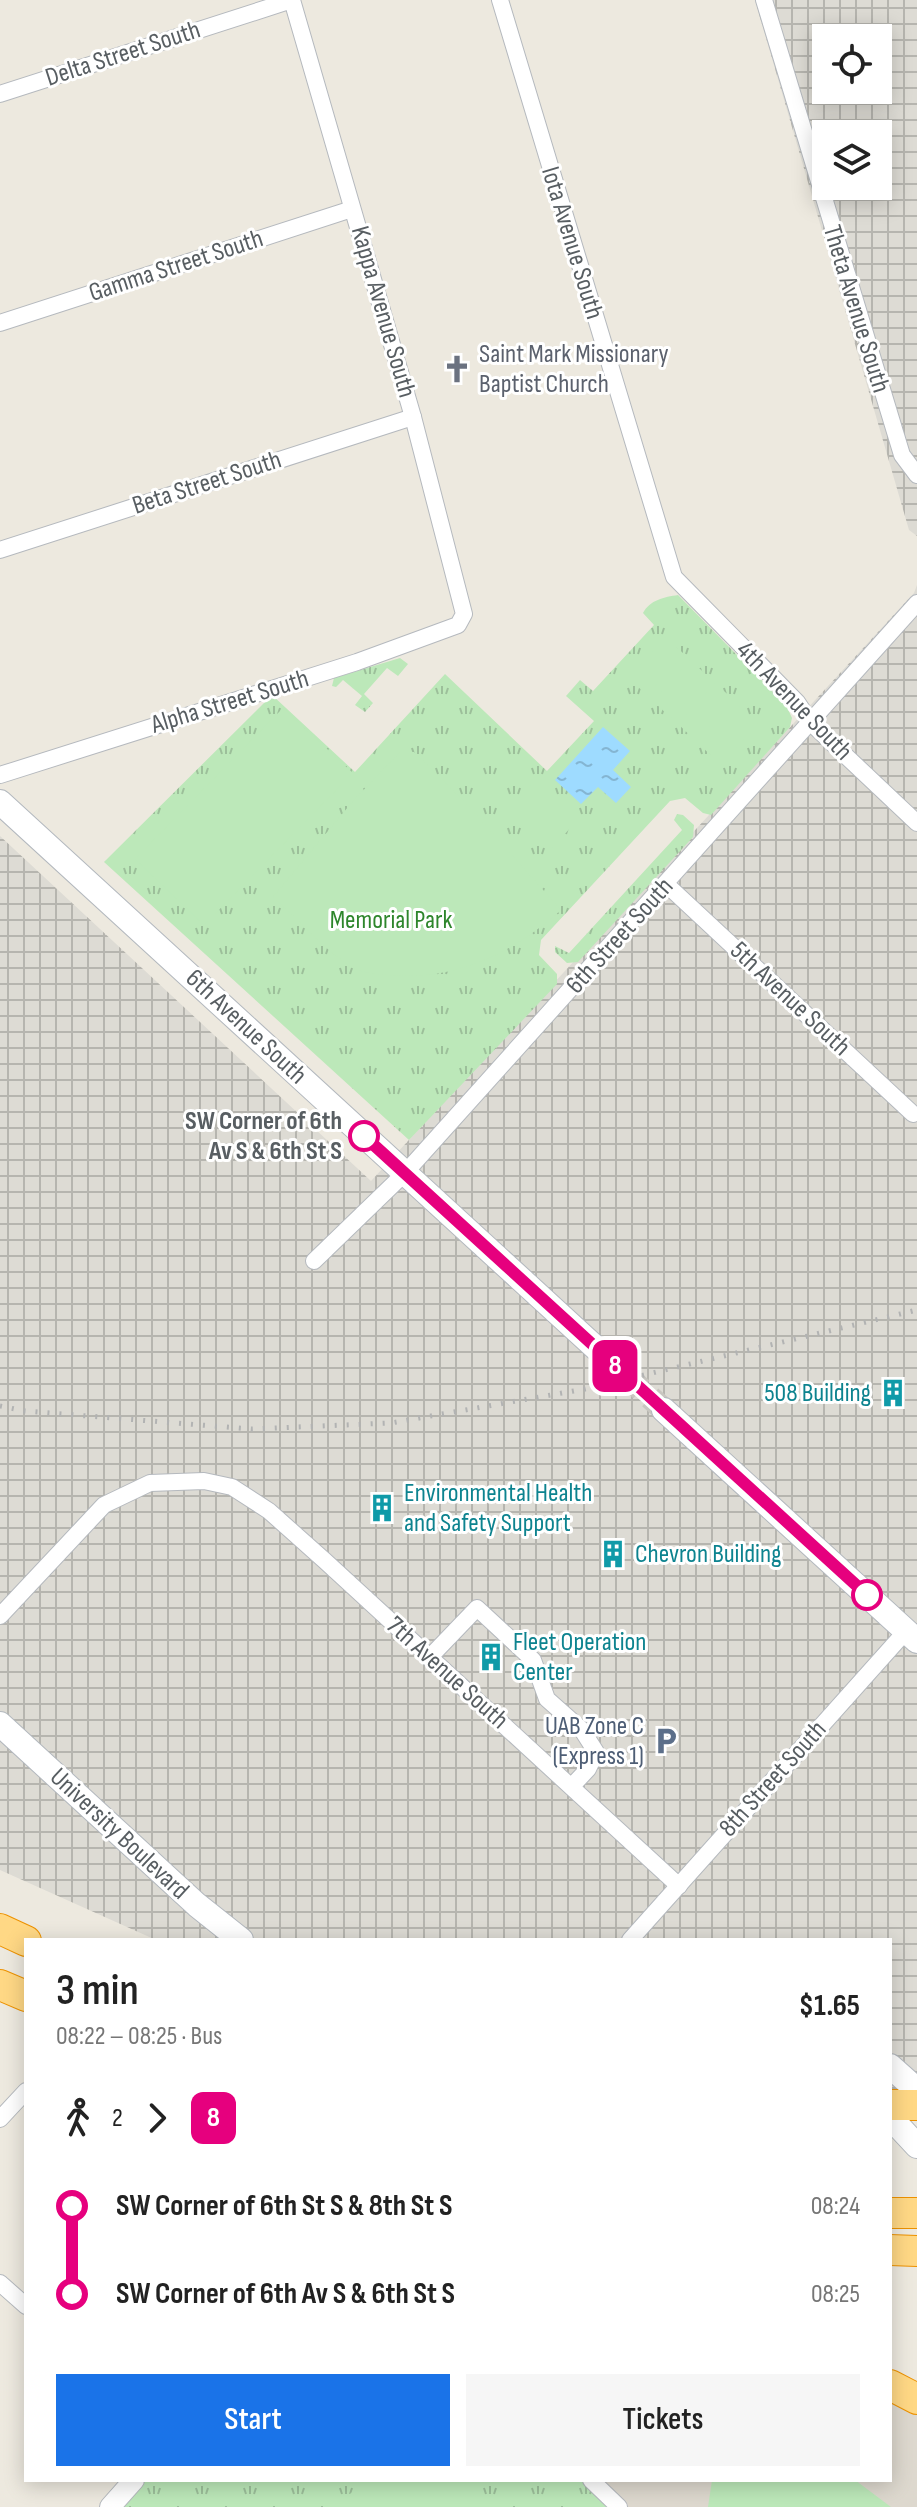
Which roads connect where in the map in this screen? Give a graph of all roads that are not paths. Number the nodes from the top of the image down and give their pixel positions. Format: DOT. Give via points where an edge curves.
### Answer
graph roads {
  1 [pos="292,0"];
  2 [pos="500,0"];
  3 [pos="764,0"];
  4 [pos="0,94"];
  5 [pos="352,209"];
  6 [pos="0,323"];
  7 [pos="413,417"];
  8 [pos="917,475"];
  9 [pos="0,550"];
  10 [pos="674,577"];
  11 [pos="917,603"];
  12 [pos="458,625"];
  13 [pos="811,723"];
  14 [pos="0,775"];
  15 [pos="0,802"];
  16 [pos="917,823"];
  17 [pos="666,884"];
  18 [pos="913,1114"];
  19 [pos="405,1173"];
  20 [pos="314,1261"];
  21 [pos="597,1349"];
  22 [pos="664,1410"];
  23 [pos="0,1616"];
  24 [pos="913,1630"];
  25 [pos="429,1658"];
  26 [pos="0,1724"];
  27 [pos="572,1786"];
  28 [pos="679,1886"];
  29 [pos="0,1929"];
  30 [pos="238,1938"];
  31 [pos="632,1938"];
  32 [pos="24,1940"];
  33 [pos="0,1985"];
  34 [pos="24,1995"];
  35 [pos="892,2068"];
  36 [pos="917,2090"];
  37 [pos="24,2093"];
  38 [pos="892,2107"];
  39 [pos="0,2119"];
  40 [pos="909,2124"];
  41 [pos="892,2250"];
  42 [pos="917,2251"];
  43 [pos="0,2283"];
  44 [pos="24,2304"];
  45 [pos="892,2386"];
  46 [pos="917,2399"];
  47 [pos="132,2482"];
  48 [pos="593,2482"];
  49 [pos="110,2507"];
  50 [pos="619,2507"];
  1 -- 4 [label="street, Delta Street South"];
  1 -- 5 [label="street, Kappa Avenue South"];
  2 -- 10 [label="street, Iota Avenue South"];
  3 -- 8 [label="street, Theta Avenue South" via="902,455"];
  5 -- 6 [label="street, Gamma Street South"];
  5 -- 7 [label="street, Kappa Avenue South"];
  7 -- 9 [label="street, Beta Street South"];
  7 -- 12 [label="street, Kappa Avenue South" via="464,614"];
  10 -- 13 [label="street, 4th Avenue South" via="797,702"];
  11 -- 13 [label="street, 6th Street South"];
  12 -- 14 [label="street, Alpha Street South"];
  13 -- 16 [label="street, 4th Avenue South"];
  13 -- 17 [label="street, 6th Street South"];
  15 -- 19 [label="main road, 6th Avenue South"];
  17 -- 18 [label="street, 5th Avenue South"];
  17 -- 19 [label="street, 6th Street South"];
  19 -- 20 [label="street, 6th Street South"];
  19 -- 21 [label="main road, 6th Avenue South"];
  22 -- 24 [label="main road"];
  23 -- 25 [label="street, 7th Avenue South" via="104,1505 150,1483 204,1481 232,1487 269,1511"];
  24 -- 28 [label="street, 8th Street South"];
  25 -- 27 [label="street, 7th Avenue South"];
  25 -- 27 [label="street" via="477,1608 512,1638 533,1660 547,1699 582,1730 596,1752"];
  26 -- 30 [label="main road, University Boulevard"];
  27 -- 28 [label="street, 7th Avenue South"];
  28 -- 31 [label="street, 8th Street South"];
  29 -- 32 [label="highway"];
  33 -- 34 [label="highway"];
  35 -- 36 [label="main road"];
  37 -- 39 [label="street"];
  38 -- 40 [label="highway"];
  41 -- 42 [label="highway"];
  43 -- 44 [label="street"];
  45 -- 46 [label="highway"];
  47 -- 49 [label="street"];
  48 -- 50 [label="street"];
}
